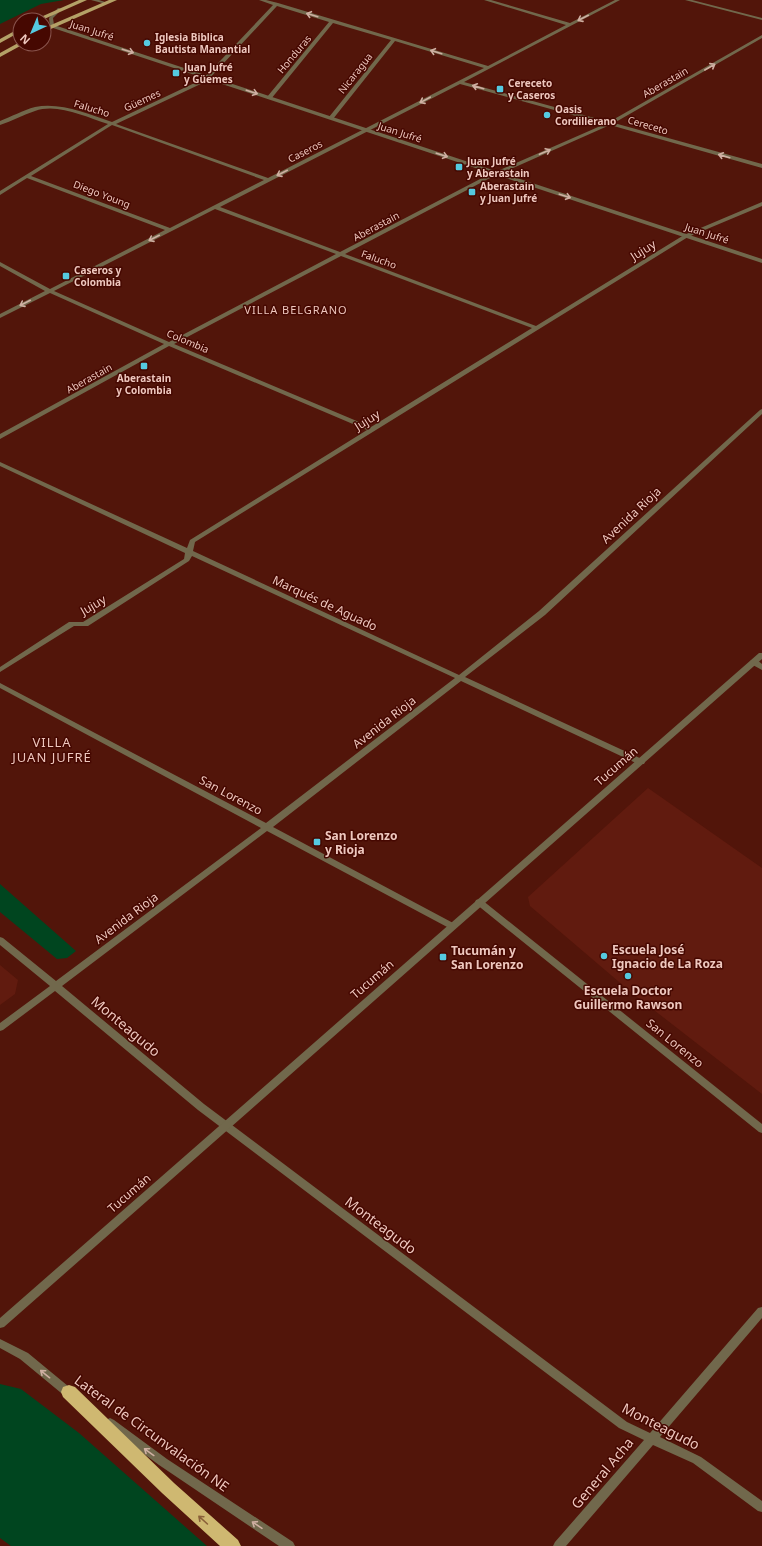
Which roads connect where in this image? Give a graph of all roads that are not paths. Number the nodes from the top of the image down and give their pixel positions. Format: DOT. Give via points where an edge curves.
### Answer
graph roads {
  1 [pos="84,0"];
  2 [pos="94,0"];
  3 [pos="114,0"];
  4 [pos="261,0"];
  5 [pos="486,0"];
  6 [pos="507,0"];
  7 [pos="618,0"];
  8 [pos="687,0"];
  9 [pos="106,3"];
  10 [pos="276,4"];
  11 [pos="512,7"];
  12 [pos="60,9"];
  13 [pos="52,13"];
  14 [pos="52,16"];
  15 [pos="762,18"];
  16 [pos="332,21"];
  17 [pos="571,24"];
  18 [pos="52,26"];
  19 [pos="12,34"];
  20 [pos="762,36"];
  21 [pos="393,40"];
  22 [pos="0,41"];
  23 [pos="12,48"];
  24 [pos="0,55"];
  25 [pos="487,68"];
  26 [pos="208,78"];
  27 [pos="460,82"];
  28 [pos="269,98"];
  29 [pos="331,118"];
  30 [pos="0,123"];
  31 [pos="113,124"];
  32 [pos="610,124"];
  33 [pos="367,130"];
  34 [pos="762,166"];
  35 [pos="497,173"];
  36 [pos="27,176"];
  37 [pos="269,180"];
  38 [pos="0,193"];
  39 [pos="762,204"];
  40 [pos="215,208"];
  41 [pos="170,230"];
  42 [pos="686,236"];
  43 [pos="341,255"];
  44 [pos="762,261"];
  45 [pos="0,264"];
  46 [pos="50,291"];
  47 [pos="0,316"];
  48 [pos="537,328"];
  49 [pos="169,344"];
  50 [pos="762,411"];
  51 [pos="372,430"];
  52 [pos="0,437"];
  53 [pos="0,464"];
  54 [pos="189,553"];
  55 [pos="762,655"];
  56 [pos="754,662"];
  57 [pos="762,668"];
  58 [pos="0,670"];
  59 [pos="460,678"];
  60 [pos="0,685"];
  61 [pos="641,762"];
  62 [pos="267,827"];
  63 [pos="479,902"];
  64 [pos="452,926"];
  65 [pos="0,940"];
  66 [pos="56,986"];
  67 [pos="0,1028"];
  68 [pos="225,1125"];
  69 [pos="762,1128"];
  70 [pos="762,1310"];
  71 [pos="0,1324"];
  72 [pos="0,1343"];
  73 [pos="69,1392"];
  74 [pos="651,1438"];
  75 [pos="762,1507"];
  76 [pos="232,1546"];
  77 [pos="289,1546"];
  78 [pos="559,1546"];
  1 -- 12 [label="main road"];
  2 -- 9 [label="street"];
  3 -- 9 [label="main road"];
  4 -- 10 [label="street"];
  5 -- 11 [label="street"];
  6 -- 11 [label="street"];
  7 -- 17 [label="street, Caseros, one-way"];
  8 -- 15 [label="street"];
  9 -- 18 [label="main road"];
  16 -- 10 [label="street, one-way"];
  10 -- 26 [label="street, Güemes"];
  11 -- 17 [label="street"];
  12 -- 13 [label="main road"];
  12 -- 14 [label="street, Juan Jufré"];
  16 -- 21 [label="street"];
  16 -- 28 [label="street, Honduras"];
  17 -- 25 [label="street, Caseros"];
  18 -- 26 [label="street, Juan Jufré, one-way"];
  19 -- 22 [label="main road"];
  32 -- 20 [label="street, Aberastain, one-way"];
  25 -- 21 [label="street, one-way"];
  21 -- 29 [label="street, Nicaragua"];
  23 -- 24 [label="main road"];
  25 -- 27 [label="street, Caseros"];
  26 -- 28 [label="street, Juan Jufré, one-way"];
  26 -- 31 [label="street, Güemes"];
  32 -- 27 [label="street, Cereceto, one-way"];
  27 -- 33 [label="street, Caseros, one-way"];
  28 -- 29 [label="street, Juan Jufré"];
  29 -- 33 [label="street, Juan Jufré"];
  30 -- 31 [label="street, Falucho" via="28,111 44,108 72,110"];
  31 -- 36 [label="street, Güemes"];
  31 -- 37 [label="street, Falucho"];
  34 -- 32 [label="street, Cereceto, one-way"];
  35 -- 32 [label="street, Aberastain, one-way"];
  33 -- 35 [label="street, Juan Jufré, one-way"];
  33 -- 37 [label="street, Caseros, one-way"];
  35 -- 42 [label="street, Juan Jufré, one-way"];
  35 -- 43 [label="street, Aberastain"];
  36 -- 38 [label="street, Güemes"];
  36 -- 41 [label="street, Diego Young"];
  37 -- 40 [label="street, Caseros"];
  39 -- 42 [label="street, Jujuy"];
  40 -- 41 [label="street, Caseros"];
  40 -- 43 [label="street, Falucho"];
  41 -- 46 [label="street, Caseros, one-way"];
  42 -- 44 [label="street, Juan Jufré"];
  42 -- 48 [label="street, Jujuy"];
  43 -- 48 [label="street, Falucho"];
  43 -- 49 [label="street, Aberastain"];
  45 -- 46 [label="street, Colombia"];
  46 -- 47 [label="street, Caseros, one-way"];
  46 -- 49 [label="street, Colombia"];
  48 -- 51 [label="street, Jujuy"];
  49 -- 51 [label="street, Colombia"];
  49 -- 52 [label="street, Aberastain"];
  50 -- 59 [label="street, Avenida Rioja" via="542,613"];
  51 -- 54 [label="street, Jujuy" via="192,542"];
  53 -- 54 [label="street, Marqués de Aguado"];
  54 -- 58 [label="street, Jujuy" via="188,560 85,624 72,624"];
  54 -- 59 [label="street, Marqués de Aguado"];
  55 -- 56 [label="street, Tucumán"];
  56 -- 57 [label="street"];
  56 -- 61 [label="street, Tucumán"];
  59 -- 61 [label="street, Marqués de Aguado"];
  59 -- 62 [label="street, Avenida Rioja"];
  60 -- 62 [label="street, San Lorenzo"];
  61 -- 63 [label="street, Tucumán"];
  62 -- 64 [label="street, San Lorenzo"];
  62 -- 66 [label="street, Avenida Rioja"];
  63 -- 64 [label="street, Tucumán"];
  63 -- 69 [label="street, San Lorenzo"];
  64 -- 68 [label="street, Tucumán"];
  65 -- 66 [label="street, Monteagudo"];
  66 -- 67 [label="street, Avenida Rioja"];
  66 -- 68 [label="street, Monteagudo"];
  68 -- 71 [label="street, Tucumán"];
  68 -- 74 [label="street, Monteagudo" via="623,1425"];
  70 -- 74 [label="street, General Acha"];
  73 -- 72 [label="street, Lateral de Circunvalación NE, one-way" via="24,1356"];
  76 -- 73 [label="highway, one-way"];
  77 -- 73 [label="street, Lateral de Circunvalación NE, one-way" via="163,1462"];
  74 -- 75 [label="street, Monteagudo" via="697,1460"];
  74 -- 78 [label="street, General Acha"];
}
